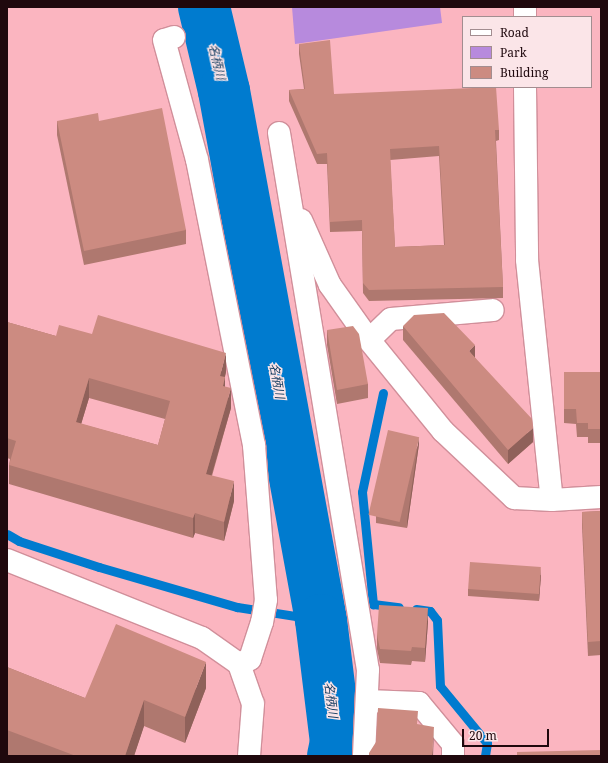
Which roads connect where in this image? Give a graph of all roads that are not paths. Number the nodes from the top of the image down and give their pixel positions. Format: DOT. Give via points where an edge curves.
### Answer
graph roads {
  1 [pos="174,37"];
  2 [pos="526,88"];
  3 [pos="278,133"];
  4 [pos="289,191"];
  5 [pos="493,310"];
  6 [pos="370,340"];
  7 [pos="601,497"];
  8 [pos="552,500"];
  9 [pos="7,560"];
  10 [pos="239,664"];
  11 [pos="367,701"];
  12 [pos="249,756"];
  13 [pos="364,756"];
  14 [pos="453,756"];
  1 -- 10 [label="street" via="164,40 197,160 254,445 266,600 250,659"];
  2 -- 8 [label="street" via="527,260"];
  3 -- 4 [label="street"];
  4 -- 6 [label="street" via="330,285"];
  4 -- 11 [label="street" via="368,670"];
  5 -- 6 [label="street" via="391,319"];
  6 -- 8 [label="street" via="443,432 514,498"];
  7 -- 8 [label="street"];
  9 -- 10 [label="street" via="202,638"];
  10 -- 12 [label="street" via="253,704"];
  11 -- 13 [label="street"];
  11 -- 14 [label="street" via="420,703 453,744"];
}
